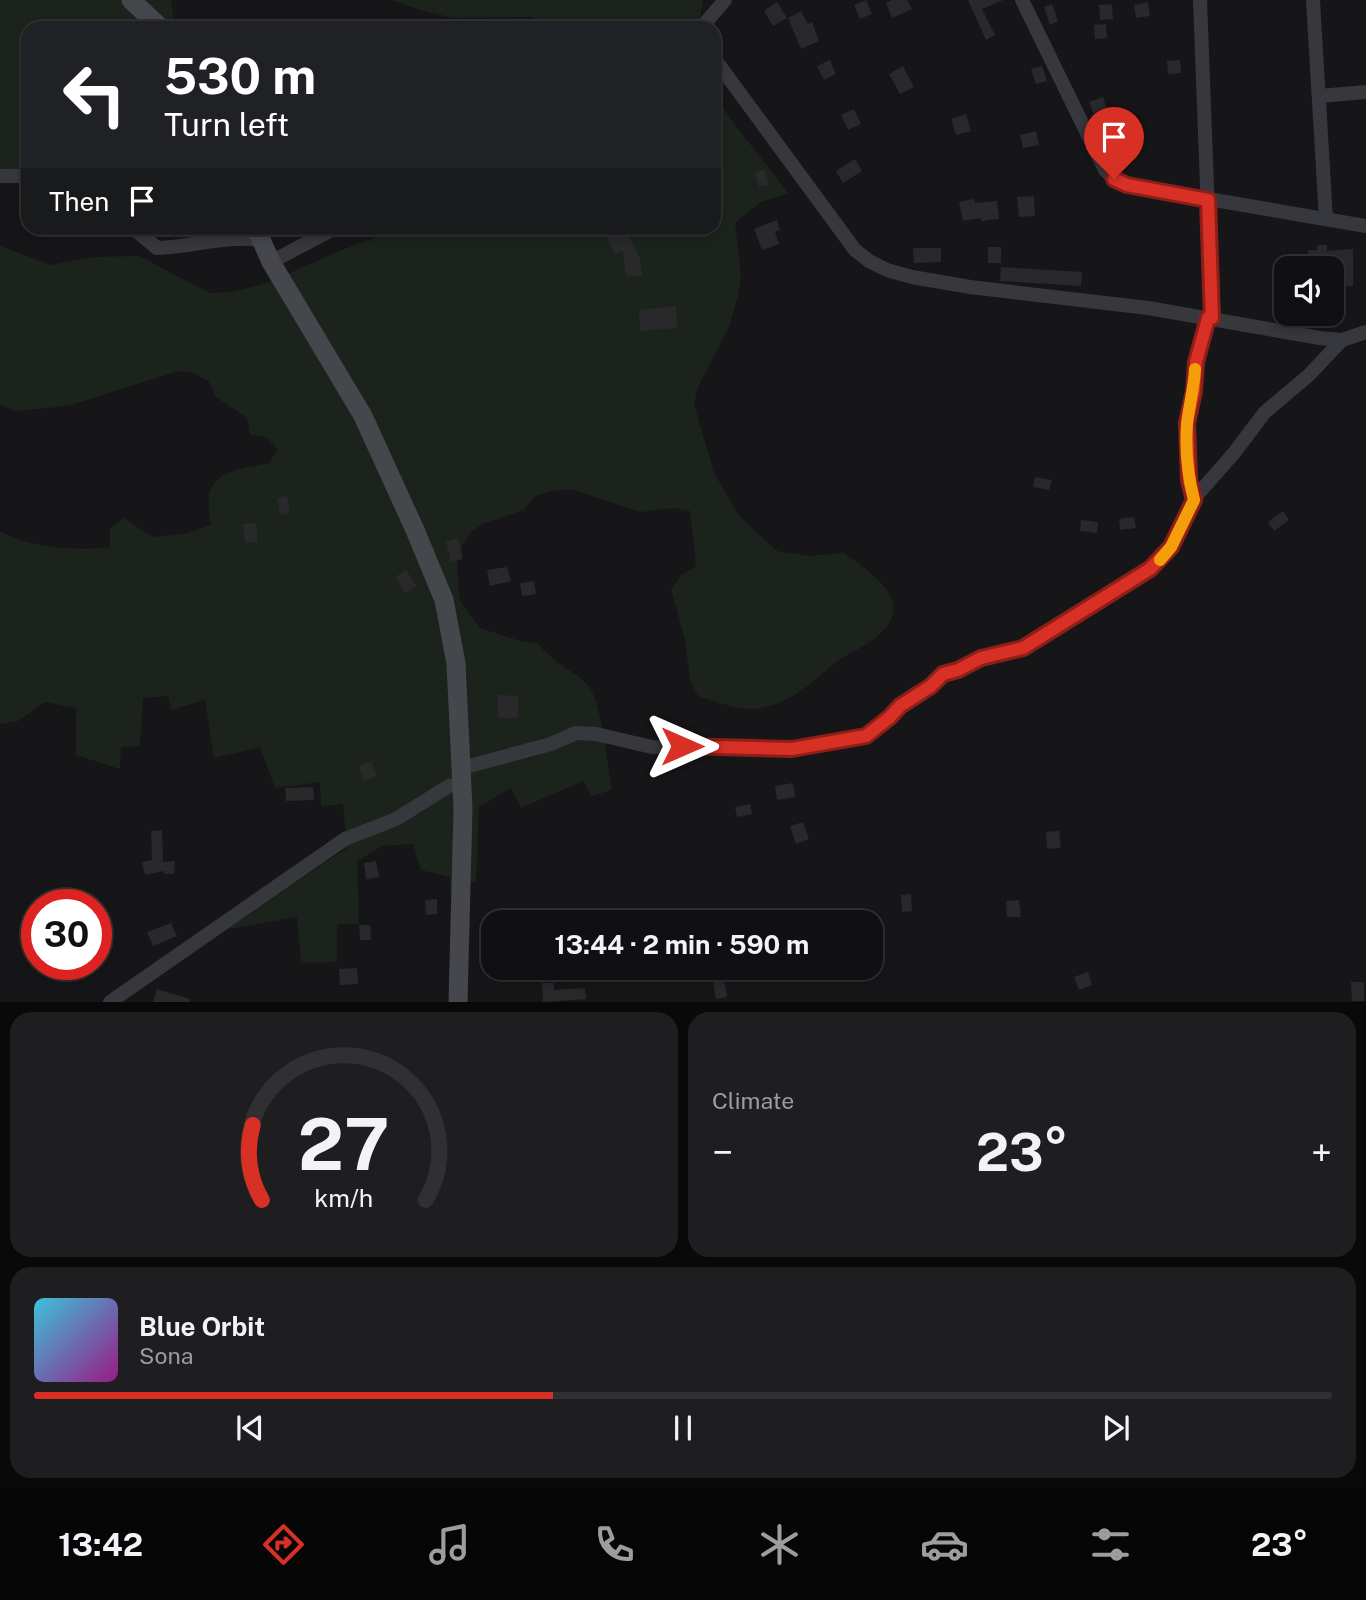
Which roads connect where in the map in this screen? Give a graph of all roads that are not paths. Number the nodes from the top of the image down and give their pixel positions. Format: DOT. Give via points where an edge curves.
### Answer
graph roads {
  1 [pos="131,0"];
  2 [pos="724,0"];
  3 [pos="1022,0"];
  4 [pos="1200,0"];
  5 [pos="1313,0"];
  6 [pos="154,21"];
  7 [pos="707,21"];
  8 [pos="721,68"];
  9 [pos="1366,92"];
  10 [pos="1319,96"];
  11 [pos="0,176"];
  12 [pos="21,176"];
  13 [pos="1208,200"];
  14 [pos="1326,219"];
  15 [pos="1366,226"];
  16 [pos="141,235"];
  17 [pos="252,235"];
  18 [pos="258,235"];
  19 [pos="322,235"];
  20 [pos="271,262"];
  21 [pos="1210,318"];
  22 [pos="1366,331"];
  23 [pos="1342,340"];
  24 [pos="1194,500"];
  25 [pos="462,776"];
  26 [pos="110,1002"];
  27 [pos="458,1002"];
  1 -- 6 [label="street"];
  2 -- 7 [label="street"];
  3 -- 13 [label="street" via="1105,170 1127,185"];
  4 -- 13 [label="street"];
  5 -- 10 [label="street"];
  8 -- 21 [label="street" via="809,190 855,250 869,261 912,277 970,287"];
  9 -- 10 [label="street"];
  10 -- 14 [label="street"];
  11 -- 12 [label="street"];
  13 -- 14 [label="street"];
  13 -- 21 [label="street"];
  14 -- 15 [label="street"];
  16 -- 17 [label="street" via="157,248"];
  18 -- 20 [label="street"];
  19 -- 20 [label="street"];
  20 -- 25 [label="street" via="363,416 442,593 456,663"];
  21 -- 23 [label="street"];
  21 -- 24 [label="street" via="1196,362 1187,423"];
  22 -- 23 [label="street"];
  23 -- 24 [label="street" via="1265,412"];
  24 -- 25 [label="street" via="1171,547 1150,569 1023,648 943,674 866,736 792,749 652,747 576,733"];
  25 -- 26 [label="street" via="396,819 345,839"];
  25 -- 27 [label="street"];
}
